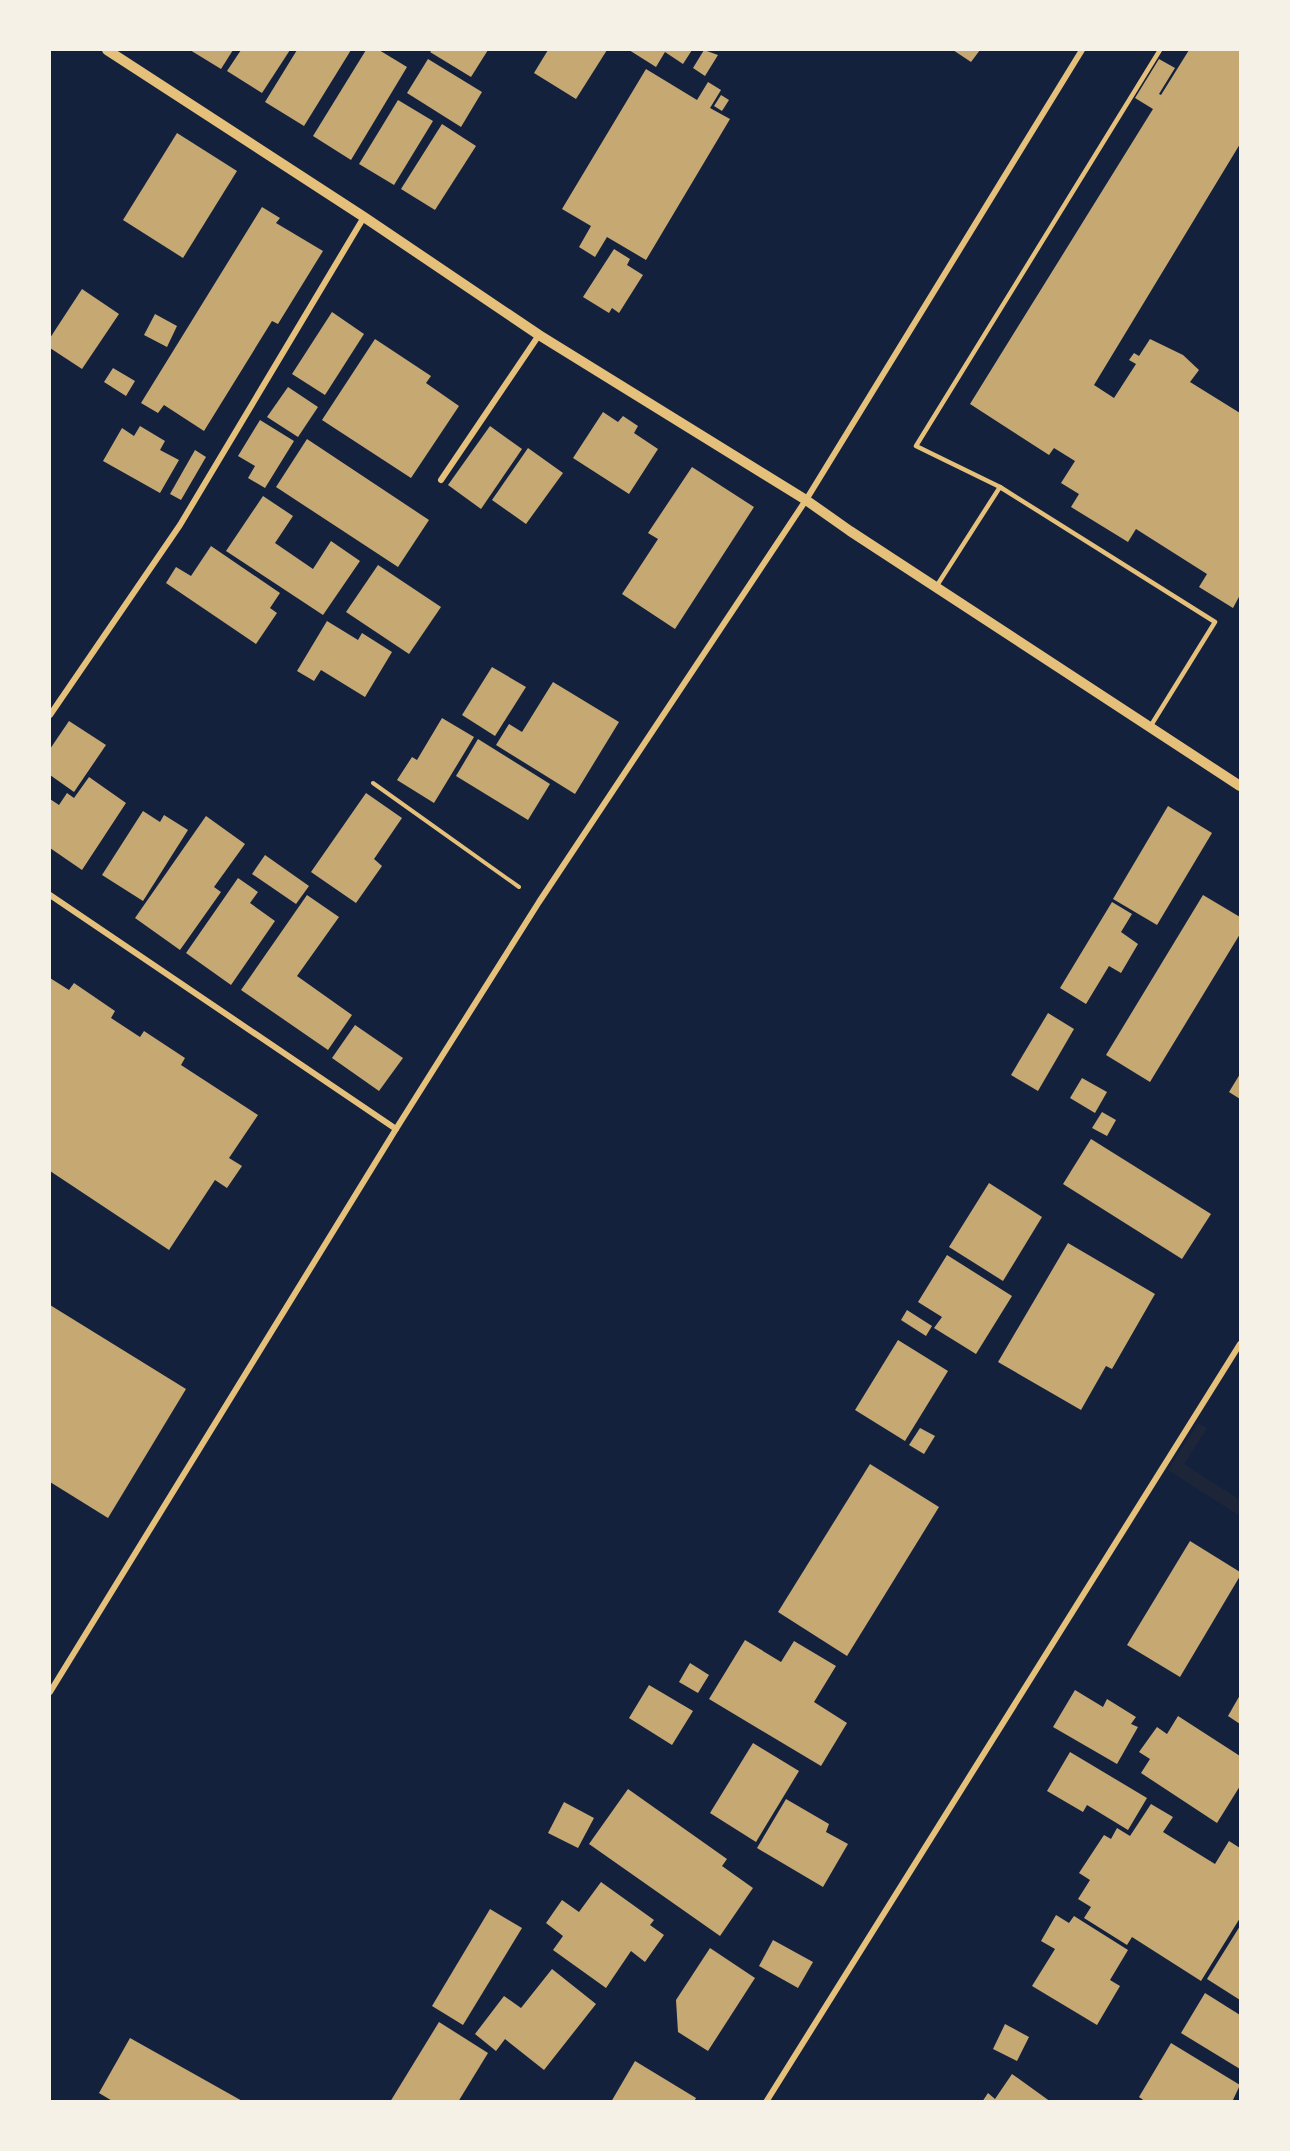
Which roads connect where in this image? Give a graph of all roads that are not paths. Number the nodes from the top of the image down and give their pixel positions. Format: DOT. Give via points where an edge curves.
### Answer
graph roads {
  1 [pos="107,50"];
  2 [pos="1082,50"];
  3 [pos="1160,50"];
  4 [pos="364,217"];
  5 [pos="538,335"];
  6 [pos="441,480"];
  7 [pos="1000,487"];
  8 [pos="806,500"];
  9 [pos="936,587"];
  10 [pos="50,715"];
  11 [pos="1150,727"];
  12 [pos="1240,786"];
  13 [pos="50,896"];
  14 [pos="396,1129"];
  15 [pos="1240,1344"];
  16 [pos="50,1692"];
  17 [pos="766,2102"];
  1 -- 4 [label="street"];
  2 -- 8 [label="street"];
  3 -- 7 [label="lane" via="916,446"];
  4 -- 5 [label="street"];
  4 -- 10 [label="street" via="180,525"];
  5 -- 6 [label="street"];
  5 -- 8 [label="street"];
  7 -- 9 [label="lane"];
  7 -- 11 [label="lane" via="1215,622"];
  8 -- 9 [label="street"];
  8 -- 14 [label="street" via="539,902"];
  9 -- 11 [label="street"];
  11 -- 12 [label="street"];
  13 -- 14 [label="street"];
  14 -- 16 [label="street"];
  15 -- 17 [label="street"];
}
